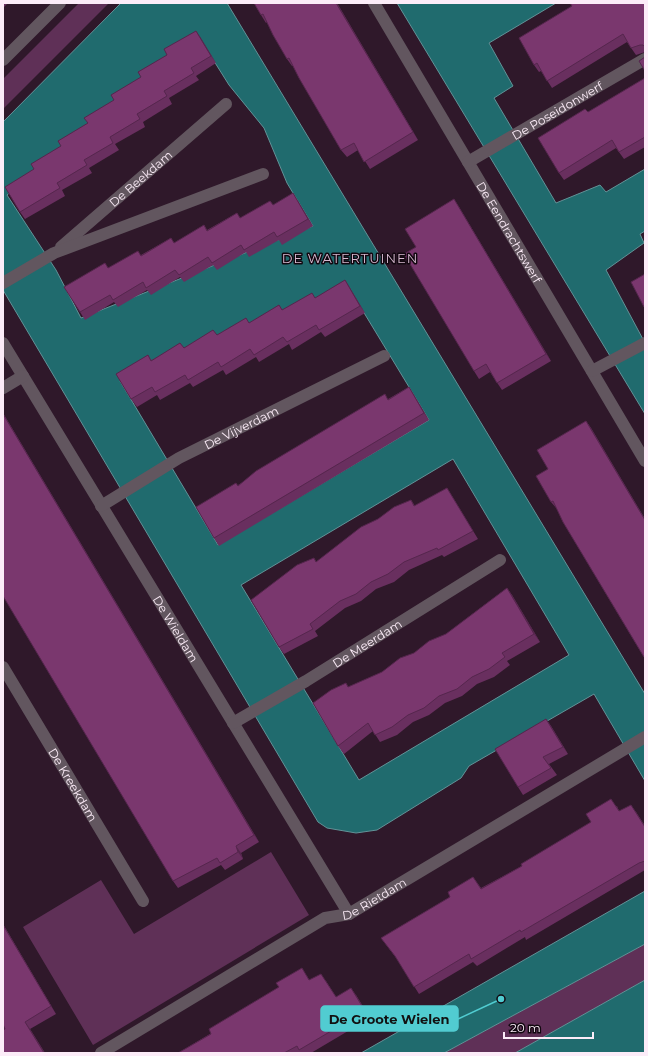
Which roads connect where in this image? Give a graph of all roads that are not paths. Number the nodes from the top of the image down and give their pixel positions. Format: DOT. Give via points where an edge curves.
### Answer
graph roads {
  1 [pos="60,3"];
  2 [pos="374,3"];
  3 [pos="645,59"];
  4 [pos="3,60"];
  5 [pos="226,104"];
  6 [pos="473,159"];
  7 [pos="263,174"];
  8 [pos="54,253"];
  9 [pos="3,283"];
  10 [pos="3,343"];
  11 [pos="645,343"];
  12 [pos="384,356"];
  13 [pos="592,371"];
  14 [pos="23,376"];
  15 [pos="3,388"];
  16 [pos="645,461"];
  17 [pos="101,506"];
  18 [pos="500,560"];
  19 [pos="3,667"];
  20 [pos="233,723"];
  21 [pos="645,737"];
  22 [pos="143,901"];
  23 [pos="348,914"];
  24 [pos="101,1053"];
  1 -- 4 [label="street"];
  2 -- 6 [label="street, De Eendrachtswerf"];
  3 -- 6 [label="street, De Poseidonwerf"];
  5 -- 8 [label="street, De Beekdam"];
  6 -- 13 [label="street, De Eendrachtswerf"];
  7 -- 8 [label="street, De Beekdam"];
  8 -- 9 [label="street, De Beekdam"];
  10 -- 14 [label="street, De Wieldam"];
  11 -- 13 [label="street"];
  12 -- 17 [label="street, De Vijverdam" via="179,458"];
  13 -- 16 [label="street, De Eendrachtswerf"];
  14 -- 15 [label="street"];
  14 -- 17 [label="street, De Wieldam"];
  17 -- 20 [label="street, De Wieldam"];
  18 -- 20 [label="street, De Meerdam"];
  19 -- 22 [label="street, De Kreekdam"];
  20 -- 23 [label="street, De Wieldam"];
  21 -- 23 [label="street, De Rietdam"];
  23 -- 24 [label="street, De Rietdam" via="325,918"];
}
